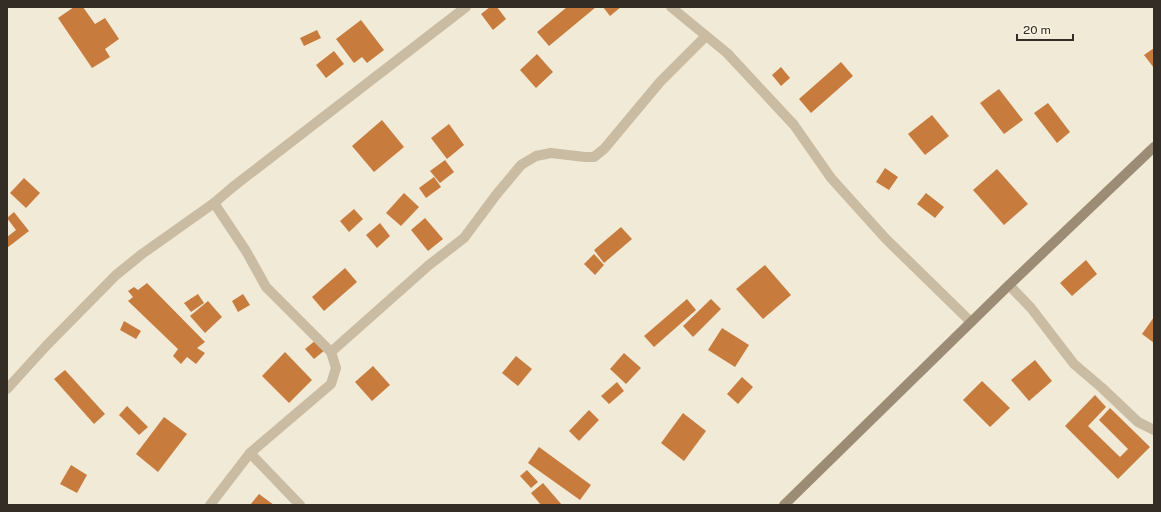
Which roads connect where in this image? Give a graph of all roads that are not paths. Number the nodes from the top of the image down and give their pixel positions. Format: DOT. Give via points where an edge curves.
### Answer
graph roads {
  1 [pos="466,7"];
  2 [pos="671,7"];
  3 [pos="706,36"];
  4 [pos="1154,147"];
  5 [pos="214,203"];
  6 [pos="1009,285"];
  7 [pos="971,322"];
  8 [pos="331,352"];
  9 [pos="7,389"];
  10 [pos="1154,430"];
  11 [pos="250,453"];
  12 [pos="210,505"];
  13 [pos="300,505"];
  14 [pos="784,505"];
  1 -- 5 [label="street"];
  2 -- 3 [label="street"];
  3 -- 7 [label="street" via="727,53 794,125 831,178 886,239"];
  3 -- 8 [label="street" via="660,82 604,149 594,157 551,153 536,156 521,165 464,238 429,265"];
  4 -- 6 [label="main road"];
  5 -- 8 [label="street" via="246,250 266,287"];
  5 -- 9 [label="street" via="142,254 116,276"];
  6 -- 7 [label="main road"];
  6 -- 10 [label="street" via="1031,308 1074,364 1138,422"];
  7 -- 14 [label="main road"];
  8 -- 11 [label="street" via="336,368 331,384"];
  11 -- 12 [label="street"];
  11 -- 13 [label="street"];
}
